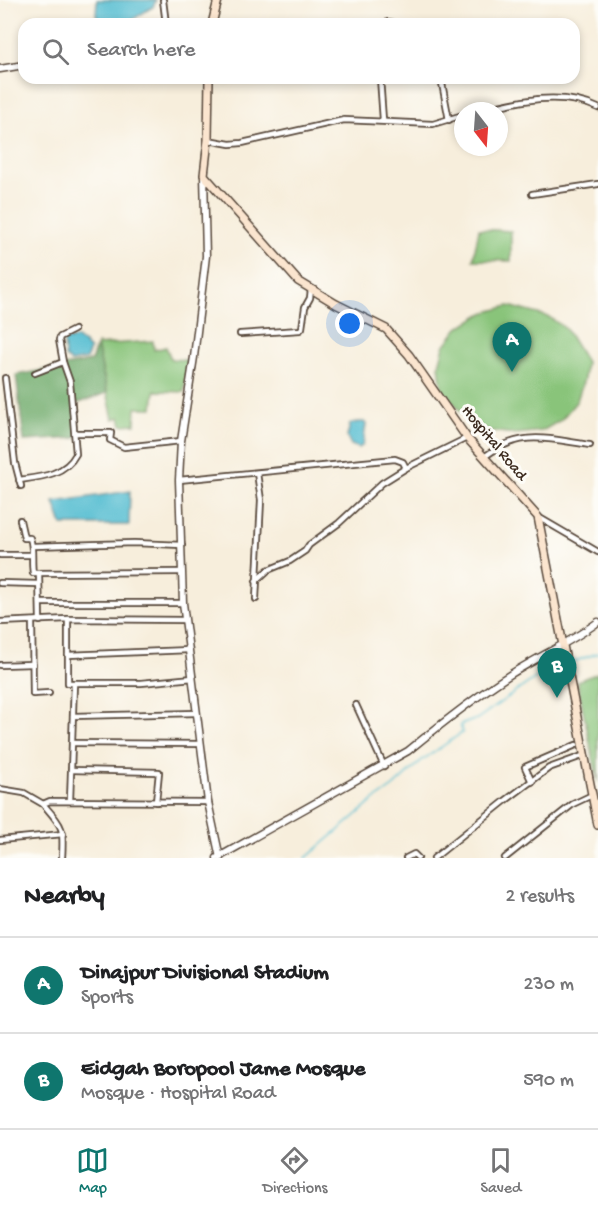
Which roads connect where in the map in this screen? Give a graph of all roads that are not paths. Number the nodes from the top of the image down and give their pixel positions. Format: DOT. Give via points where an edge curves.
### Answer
graph roads {
  1 [pos="163,0"];
  2 [pos="218,0"];
  3 [pos="165,18"];
  4 [pos="214,18"];
  5 [pos="18,66"];
  6 [pos="0,69"];
  7 [pos="206,84"];
  8 [pos="208,84"];
  9 [pos="380,84"];
  10 [pos="442,84"];
  11 [pos="208,87"];
  12 [pos="508,103"];
  13 [pos="598,108"];
  14 [pos="454,118"];
  15 [pos="383,120"];
  16 [pos="449,120"];
  17 [pos="208,140"];
  18 [pos="204,175"];
  19 [pos="598,184"];
  20 [pos="532,194"];
  21 [pos="311,290"];
  22 [pos="74,330"];
  23 [pos="240,334"];
  24 [pos="63,362"];
  25 [pos="35,373"];
  26 [pos="5,378"];
  27 [pos="75,433"];
  28 [pos="467,438"];
  29 [pos="181,441"];
  30 [pos="590,445"];
  31 [pos="484,457"];
  32 [pos="406,468"];
  33 [pos="257,472"];
  34 [pos="19,480"];
  35 [pos="179,480"];
  36 [pos="21,486"];
  37 [pos="538,517"];
  38 [pos="20,520"];
  39 [pos="182,545"];
  40 [pos="33,546"];
  41 [pos="598,552"];
  42 [pos="0,555"];
  43 [pos="31,555"];
  44 [pos="181,572"];
  45 [pos="39,573"];
  46 [pos="256,581"];
  47 [pos="0,583"];
  48 [pos="39,584"];
  49 [pos="256,599"];
  50 [pos="40,603"];
  51 [pos="183,603"];
  52 [pos="68,619"];
  53 [pos="185,620"];
  54 [pos="32,621"];
  55 [pos="40,621"];
  56 [pos="0,622"];
  57 [pos="598,622"];
  58 [pos="564,644"];
  59 [pos="189,650"];
  60 [pos="68,655"];
  61 [pos="33,664"];
  62 [pos="0,665"];
  63 [pos="193,678"];
  64 [pos="74,683"];
  65 [pos="50,693"];
  66 [pos="356,705"];
  67 [pos="197,713"];
  68 [pos="73,716"];
  69 [pos="72,743"];
  70 [pos="201,744"];
  71 [pos="576,745"];
  72 [pos="585,755"];
  73 [pos="384,766"];
  74 [pos="71,771"];
  75 [pos="532,782"];
  76 [pos="0,789"];
  77 [pos="592,795"];
  78 [pos="70,801"];
  79 [pos="156,802"];
  80 [pos="208,802"];
  81 [pos="43,804"];
  82 [pos="598,825"];
  83 [pos="63,834"];
  84 [pos="0,840"];
  85 [pos="218,857"];
  86 [pos="62,858"];
  87 [pos="406,858"];
  88 [pos="418,858"];
  89 [pos="434,858"];
  90 [pos="505,858"];
  1 -- 3 [label="street"];
  2 -- 4 [label="main road"];
  5 -- 6 [label="street"];
  7 -- 11 [label="street"];
  8 -- 11 [label="main road"];
  9 -- 15 [label="street"];
  10 -- 16 [label="street"];
  11 -- 17 [label="main road"];
  12 -- 13 [label="street" via="552,98"];
  14 -- 16 [label="street"];
  15 -- 16 [label="street" via="433,124"];
  15 -- 17 [label="street" via="337,121 242,143"];
  17 -- 18 [label="main road"];
  18 -- 21 [label="main road, Hospital Road" via="298,281"];
  18 -- 29 [label="street" via="206,256"];
  19 -- 20 [label="street"];
  21 -- 23 [label="street" via="300,330"];
  21 -- 28 [label="main road, Hospital Road" via="386,329"];
  22 -- 24 [label="street" via="60,337"];
  24 -- 25 [label="street"];
  24 -- 27 [label="street" via="70,382"];
  26 -- 34 [label="street"];
  27 -- 29 [label="street" via="111,433 110,440 124,447"];
  27 -- 34 [label="street" via="76,454 68,465 49,476"];
  28 -- 31 [label="main road, Hospital Road"];
  28 -- 32 [label="street"];
  29 -- 35 [label="street"];
  30 -- 31 [label="street" via="540,437 503,444"];
  31 -- 37 [label="main road, Hospital Road"];
  32 -- 33 [label="street" via="395,459"];
  32 -- 46 [label="street" via="382,483 305,551 268,570"];
  33 -- 35 [label="street"];
  33 -- 46 [label="street" via="261,500"];
  34 -- 36 [label="street"];
  35 -- 39 [label="street"];
  37 -- 41 [label="street"];
  37 -- 58 [label="main road"];
  38 -- 40 [label="street" via="24,538 30,538"];
  39 -- 40 [label="street"];
  39 -- 44 [label="street"];
  40 -- 43 [label="street"];
  42 -- 43 [label="street"];
  43 -- 45 [label="street" via="33,573"];
  44 -- 45 [label="street"];
  44 -- 51 [label="street"];
  45 -- 48 [label="street"];
  46 -- 49 [label="street"];
  47 -- 48 [label="street"];
  48 -- 50 [label="street"];
  50 -- 51 [label="street"];
  50 -- 55 [label="street"];
  51 -- 53 [label="street"];
  52 -- 53 [label="street"];
  52 -- 55 [label="street"];
  52 -- 60 [label="street"];
  53 -- 59 [label="street"];
  54 -- 55 [label="street"];
  54 -- 56 [label="street"];
  54 -- 61 [label="street"];
  57 -- 58 [label="street"];
  58 -- 72 [label="main road"];
  58 -- 73 [label="street" via="512,674"];
  59 -- 60 [label="street"];
  59 -- 63 [label="street"];
  60 -- 64 [label="street" via="68,683"];
  61 -- 62 [label="street"];
  61 -- 65 [label="street" via="33,694"];
  63 -- 64 [label="street"];
  63 -- 67 [label="street"];
  64 -- 68 [label="street"];
  66 -- 73 [label="street"];
  67 -- 68 [label="street"];
  67 -- 70 [label="street"];
  68 -- 69 [label="street"];
  69 -- 70 [label="street"];
  69 -- 74 [label="street"];
  70 -- 80 [label="street"];
  71 -- 75 [label="street" via="525,767"];
  72 -- 75 [label="street" via="549,768"];
  72 -- 77 [label="main road"];
  73 -- 85 [label="street"];
  74 -- 78 [label="street"];
  74 -- 79 [label="street" via="159,772"];
  75 -- 89 [label="street"];
  76 -- 81 [label="street" via="24,794"];
  77 -- 82 [label="main road"];
  77 -- 90 [label="street" via="573,804"];
  78 -- 79 [label="street"];
  78 -- 81 [label="street"];
  79 -- 80 [label="street"];
  80 -- 85 [label="street"];
  81 -- 83 [label="street" via="61,823"];
  83 -- 84 [label="street"];
  83 -- 86 [label="street"];
  87 -- 88 [label="street" via="414,854"];
}
